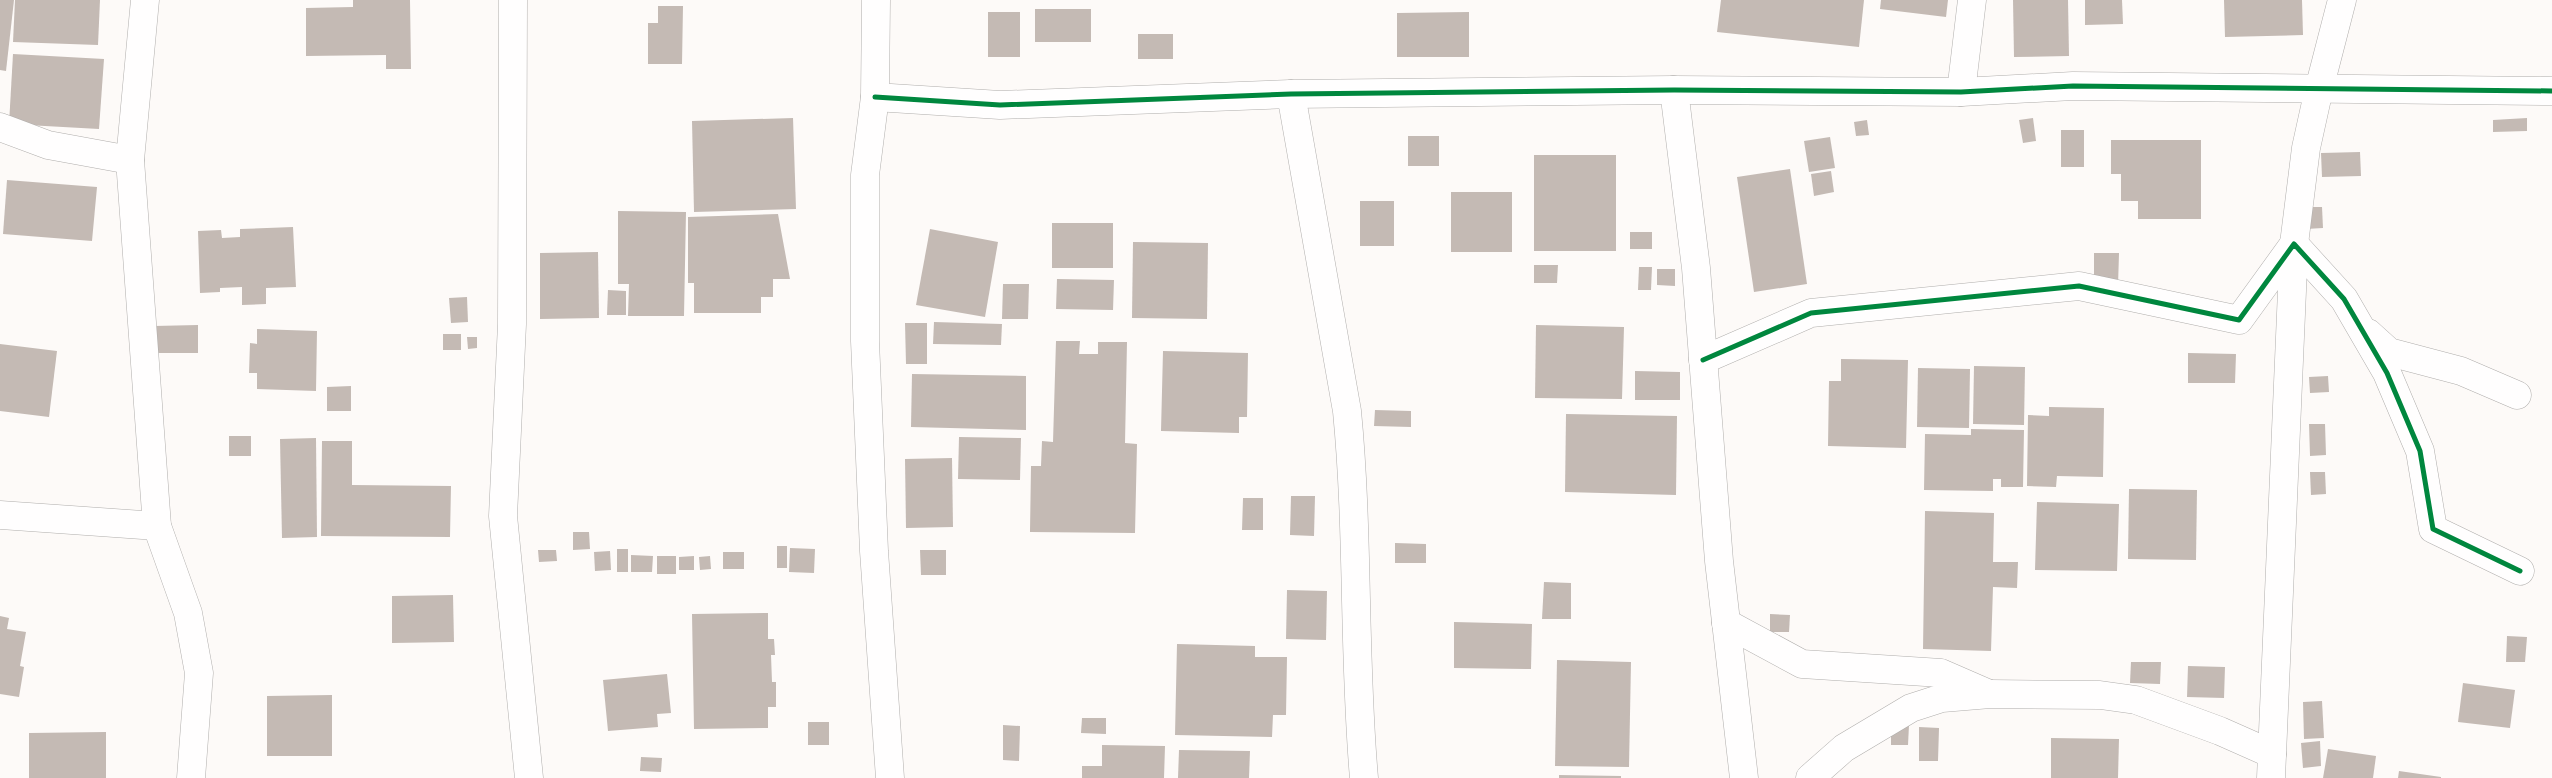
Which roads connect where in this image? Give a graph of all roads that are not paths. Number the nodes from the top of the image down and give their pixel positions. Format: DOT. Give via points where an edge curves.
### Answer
graph roads {
  1 [pos="145,0"];
  2 [pos="513,0"];
  3 [pos="876,0"];
  4 [pos="1972,0"];
  5 [pos="2342,0"];
  6 [pos="2319,89"];
  7 [pos="1674,90"];
  8 [pos="2552,91"];
  9 [pos="1961,92"];
  10 [pos="1291,94"];
  11 [pos="874,97"];
  12 [pos="0,127"];
  13 [pos="130,160"];
  14 [pos="2294,244"];
  15 [pos="2359,324"];
  16 [pos="1703,360"];
  17 [pos="2516,395"];
  18 [pos="0,515"];
  19 [pos="157,526"];
  20 [pos="2520,571"];
  21 [pos="1726,623"];
  22 [pos="1990,694"];
  23 [pos="2272,766"];
  24 [pos="191,778"];
  25 [pos="529,778"];
  26 [pos="890,778"];
  27 [pos="1364,778"];
  28 [pos="1744,778"];
  29 [pos="1810,778"];
  1 -- 13 [label="street"];
  2 -- 25 [label="street" via="512,324 503,516"];
  3 -- 11 [label="street"];
  4 -- 9 [label="street"];
  5 -- 6 [label="street"];
  6 -- 8 [label="street"];
  6 -- 9 [label="street" via="2073,86"];
  6 -- 14 [label="street" via="2306,148"];
  7 -- 9 [label="street"];
  7 -- 10 [label="street"];
  7 -- 16 [label="street" via="1696,268"];
  10 -- 11 [label="street" via="1000,105"];
  10 -- 27 [label="street" via="1347,411 1352,458 1359,726"];
  11 -- 26 [label="street" via="864,175 865,350 874,551"];
  12 -- 13 [label="street" via="48,145"];
  13 -- 19 [label="street"];
  14 -- 15 [label="street" via="2344,299"];
  14 -- 16 [label="street" via="2239,320 2079,286 1811,313"];
  14 -- 23 [label="street"];
  15 -- 17 [label="street" via="2389,352 2461,371"];
  15 -- 20 [label="street" via="2387,373 2420,451 2433,529"];
  16 -- 21 [label="street"];
  18 -- 19 [label="street"];
  19 -- 24 [label="street" via="188,613 199,673"];
  21 -- 22 [label="street" via="1802,664 1941,673"];
  21 -- 28 [label="street"];
  22 -- 23 [label="street" via="2100,695 2136,700 2220,731"];
  22 -- 29 [label="street" via="1942,698 1911,708 1844,748"];
}
